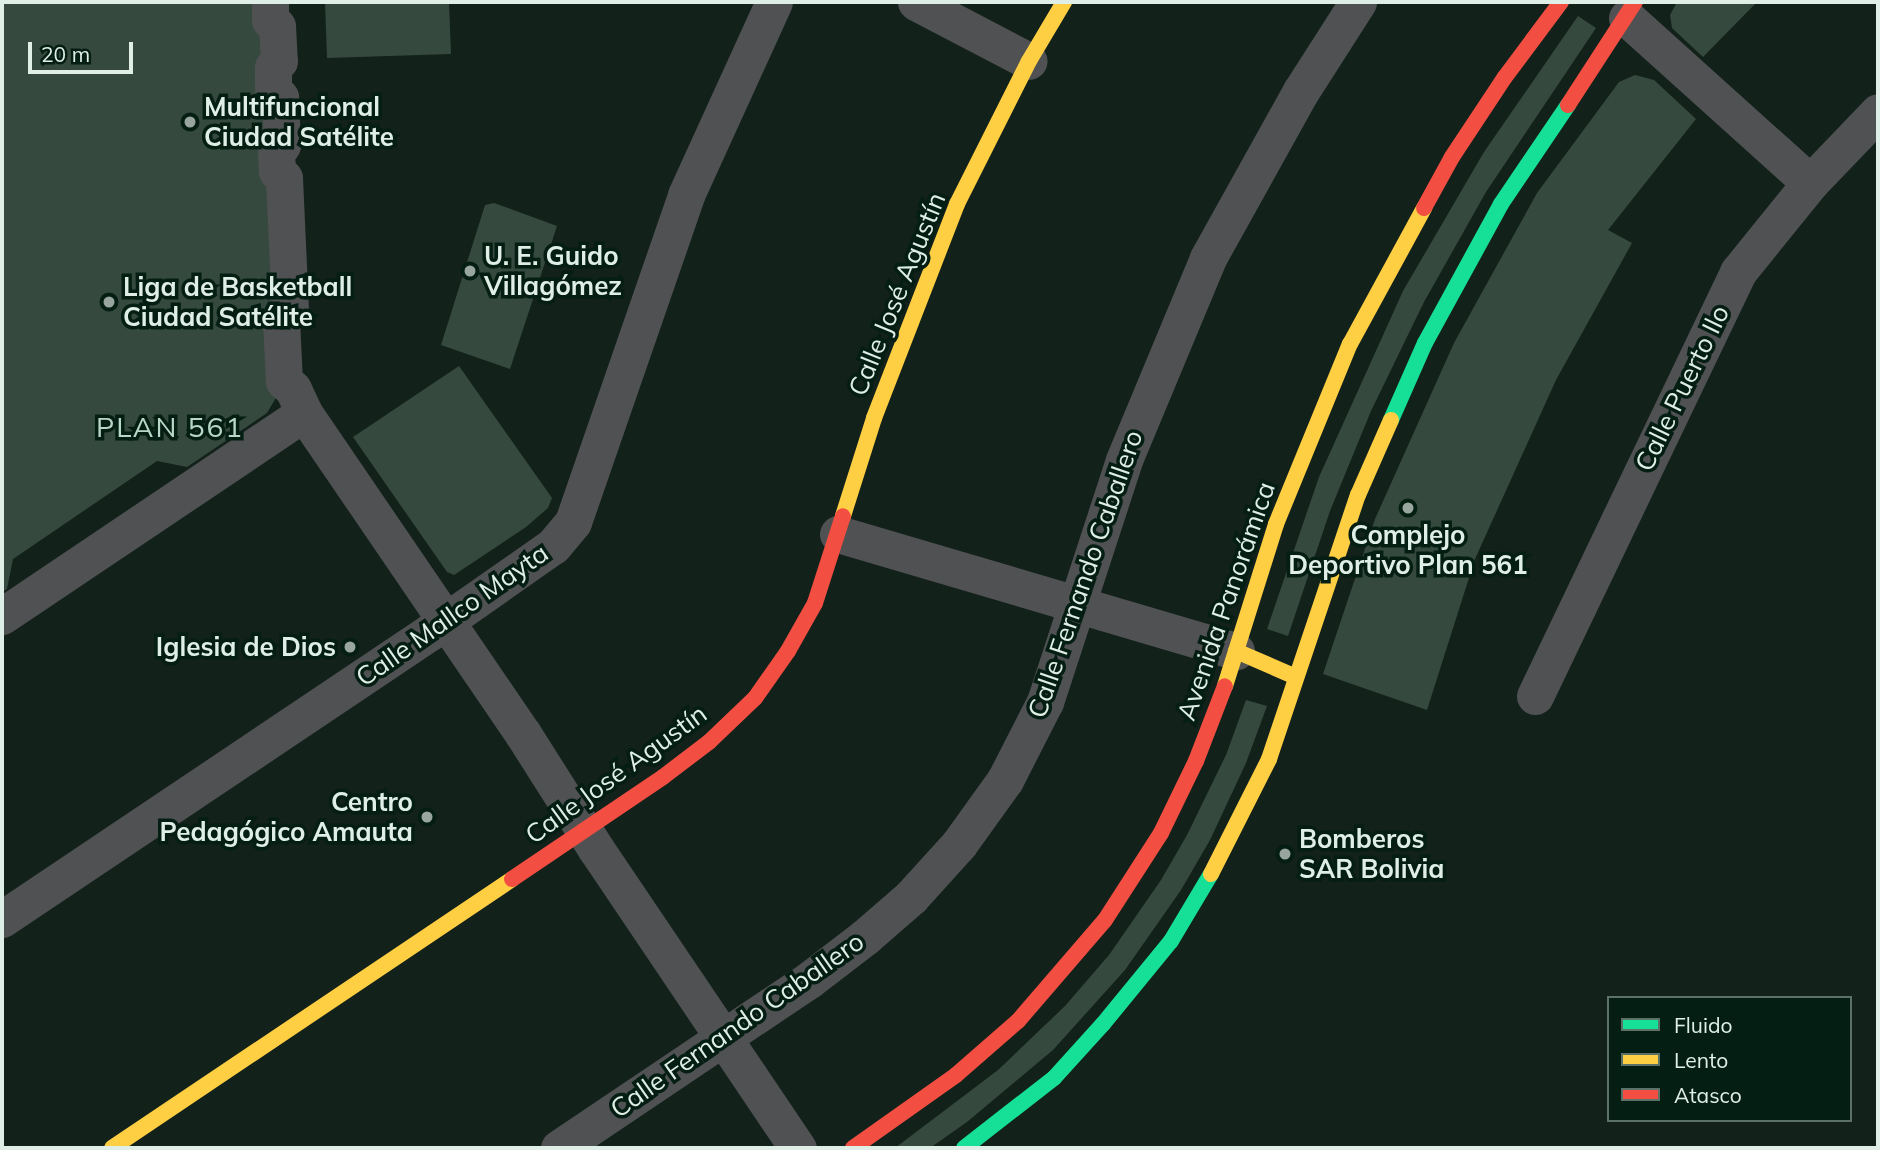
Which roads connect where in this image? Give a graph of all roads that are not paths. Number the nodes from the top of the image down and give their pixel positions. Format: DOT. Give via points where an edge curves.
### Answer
graph roads {
  1 [pos="774,2"];
  2 [pos="916,2"];
  3 [pos="1064,2"];
  4 [pos="1358,2"];
  5 [pos="1560,2"];
  6 [pos="1626,7"];
  7 [pos="277,23"];
  8 [pos="1029,61"];
  9 [pos="1878,112"];
  10 [pos="1810,183"];
  11 [pos="290,387"];
  12 [pos="838,534"];
  13 [pos="1077,604"];
  14 [pos="2,616"];
  15 [pos="446,620"];
  16 [pos="1236,651"];
  17 [pos="1296,677"];
  18 [pos="1535,696"];
  19 [pos="584,829"];
  20 [pos="2,919"];
  21 [pos="722,1038"];
  22 [pos="112,1148"];
  23 [pos="559,1148"];
  24 [pos="798,1148"];
  25 [pos="853,1148"];
  26 [pos="964,1148"];
  1 -- 15 [label="street, Calle Mallco Mayta" via="686,195 573,522 553,546"];
  2 -- 8 [label="street"];
  3 -- 8 [label="main road, Calle José Agustín"];
  4 -- 13 [label="street, Calle Fernando Caballero" via="1301,91 1208,258 1124,460"];
  5 -- 16 [label="main road, Avenida Panorámica" via="1452,157 1349,344 1276,524"];
  6 -- 10 [label="street"];
  6 -- 17 [label="main road" via="1501,204 1425,343 1358,495"];
  7 -- 11 [label="street" via="273,89 283,162 278,220 290,312 298,319 300,368 300,381"];
  8 -- 12 [label="main road, Calle José Agustín" via="957,204 915,307"];
  9 -- 10 [label="street, Calle Puerto Ilo"];
  10 -- 18 [label="street, Calle Puerto Ilo" via="1738,272"];
  11 -- 14 [label="street"];
  11 -- 15 [label="street"];
  12 -- 13 [label="street"];
  12 -- 19 [label="main road, Calle José Agustín" via="815,603 755,698 709,743"];
  13 -- 16 [label="street"];
  13 -- 21 [label="street, Calle Fernando Caballero" via="1045,702 1005,780 959,844 911,897 865,937"];
  15 -- 19 [label="street"];
  15 -- 20 [label="street, Calle Mallco Mayta"];
  16 -- 17 [label="main road"];
  16 -- 25 [label="main road, Avenida Panorámica" via="1196,761 1161,833 1105,920 1018,1021 956,1075"];
  17 -- 26 [label="main road" via="1259,785 1171,941 1054,1078"];
  19 -- 21 [label="street"];
  19 -- 22 [label="main road, Calle José Agustín"];
  21 -- 23 [label="street, Calle Fernando Caballero"];
  21 -- 24 [label="street"];
}
